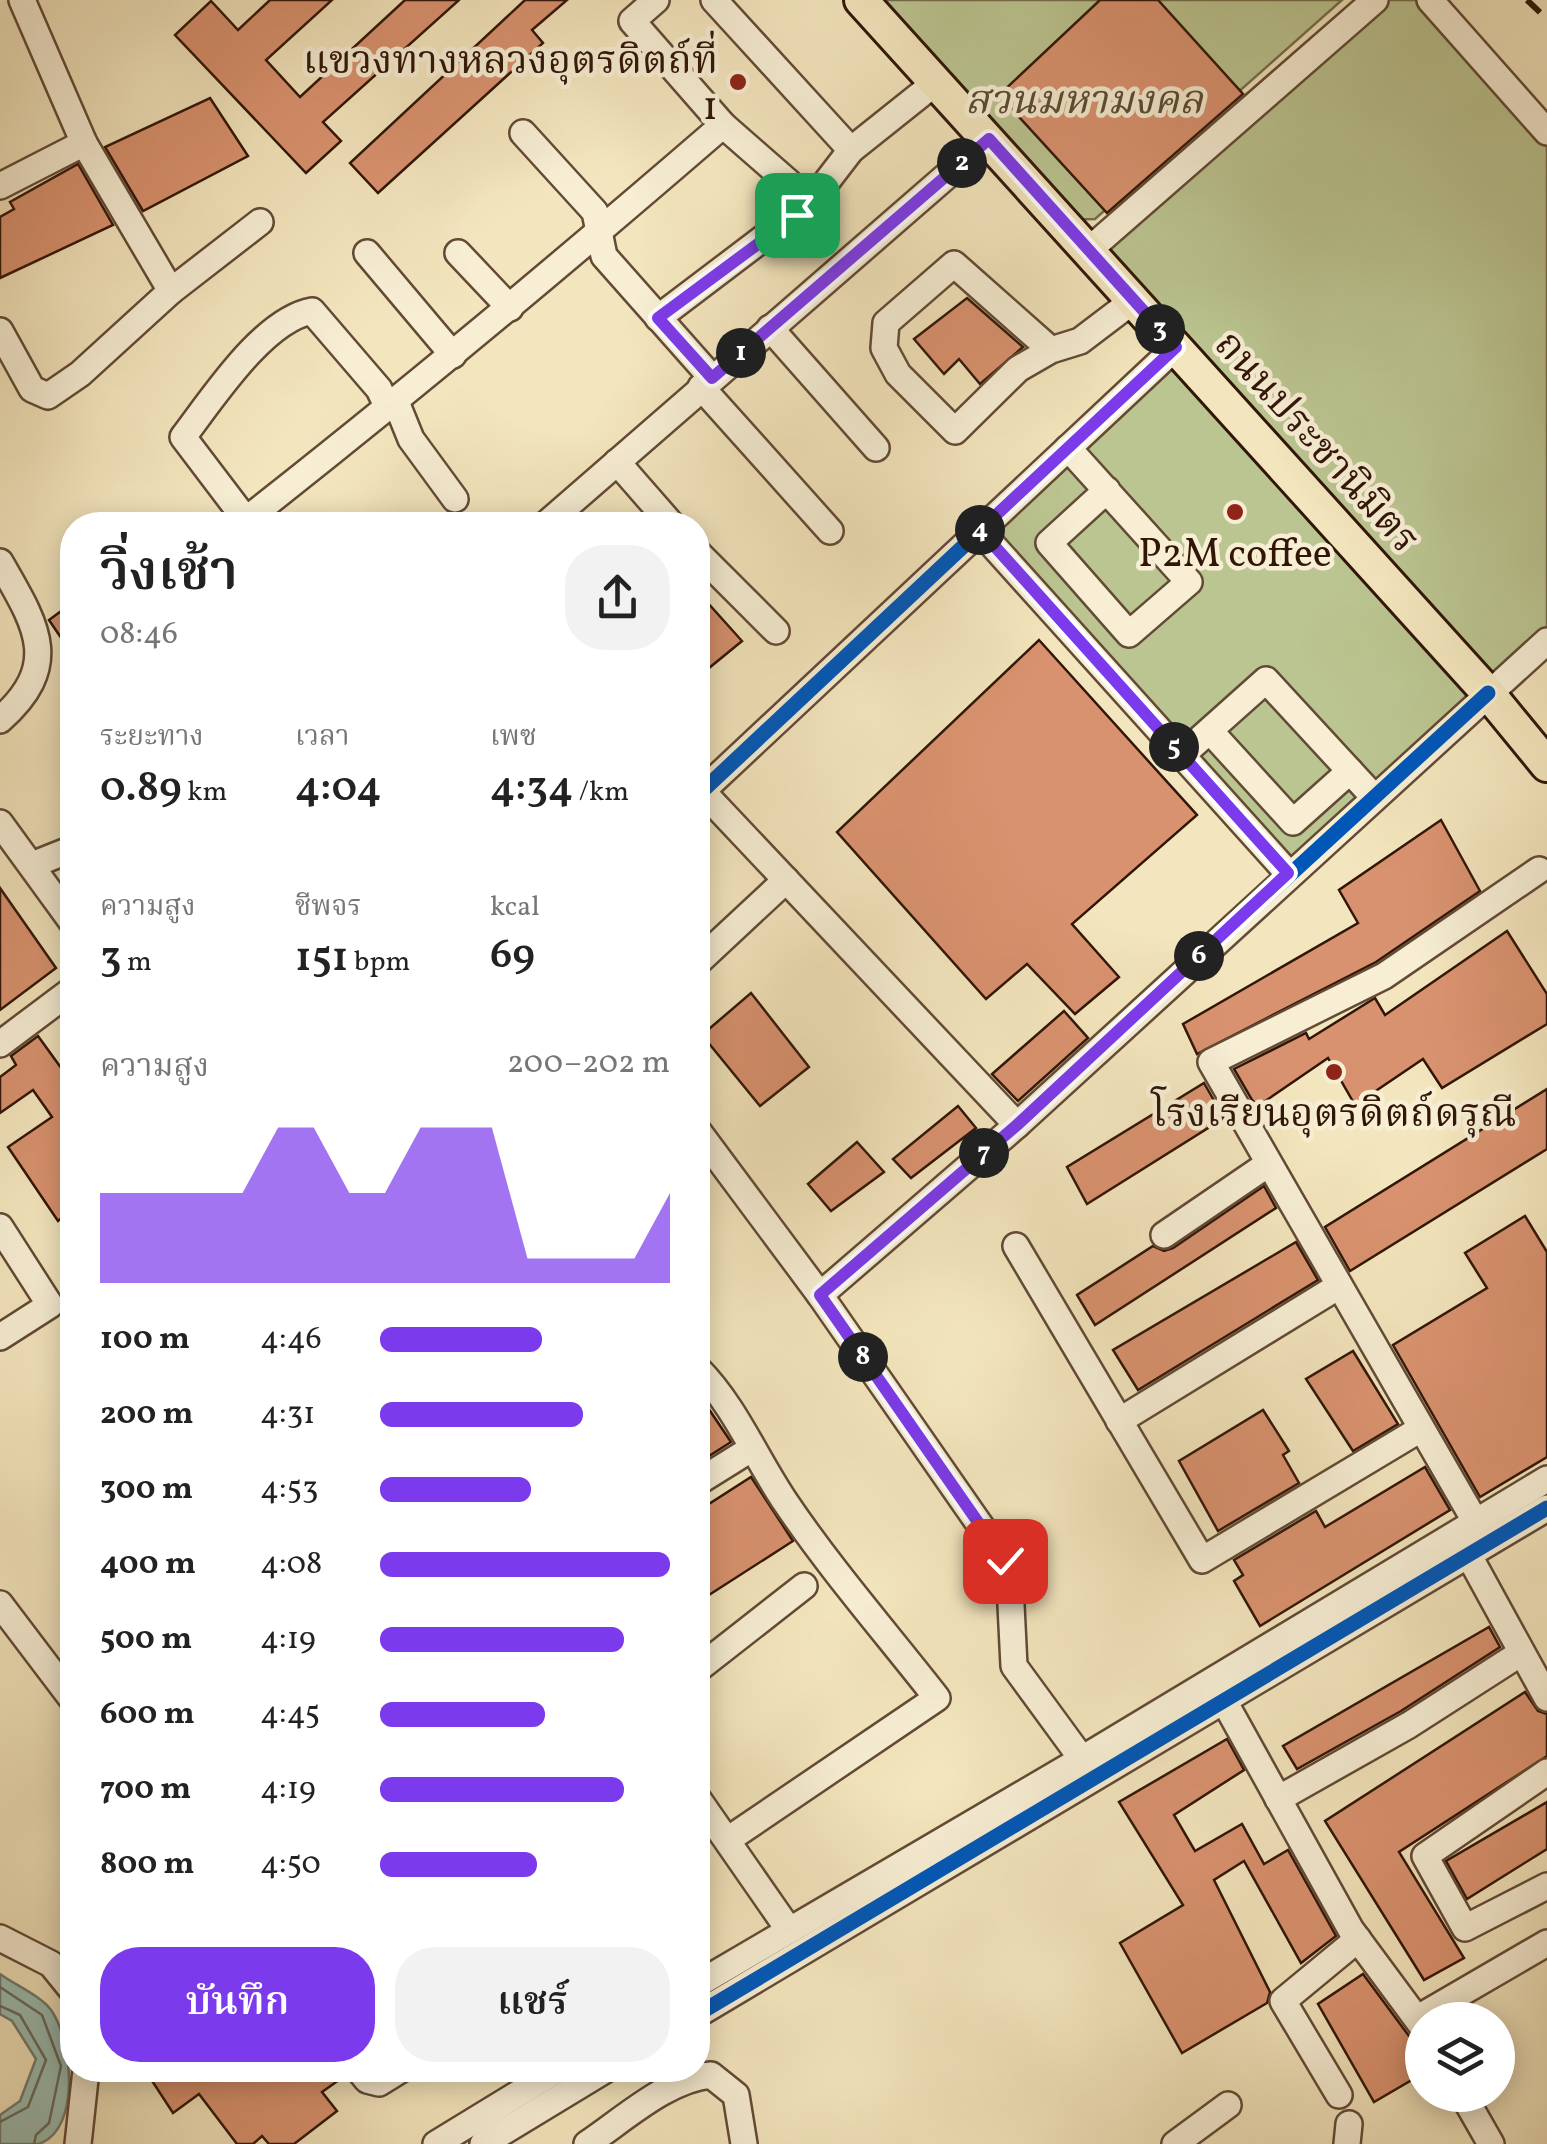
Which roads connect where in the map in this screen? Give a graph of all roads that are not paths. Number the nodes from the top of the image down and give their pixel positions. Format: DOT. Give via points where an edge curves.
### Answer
graph roads {
  1 [pos="22,0"];
  2 [pos="656,0"];
  3 [pos="714,0"];
  4 [pos="861,0"];
  5 [pos="1375,0"];
  6 [pos="1430,0"];
  7 [pos="935,83"];
  8 [pos="724,125"];
  9 [pos="1547,132"];
  10 [pos="523,133"];
  11 [pos="989,139"];
  12 [pos="84,144"];
  13 [pos="851,150"];
  14 [pos="0,186"];
  15 [pos="811,202"];
  16 [pos="260,222"];
  17 [pos="598,233"];
  18 [pos="1089,250"];
  19 [pos="367,253"];
  20 [pos="458,253"];
  21 [pos="171,290"];
  22 [pos="1134,300"];
  23 [pos="510,308"];
  24 [pos="658,318"];
  25 [pos="770,328"];
  26 [pos="0,332"];
  27 [pos="1176,347"];
  28 [pos="1051,350"];
  29 [pos="452,356"];
  30 [pos="706,383"];
  31 [pos="392,405"];
  32 [pos="876,448"];
  33 [pos="1068,448"];
  34 [pos="616,462"];
  35 [pos="1106,490"];
  36 [pos="455,499"];
  37 [pos="240,512"];
  38 [pos="256,512"];
  39 [pos="560,512"];
  40 [pos="660,512"];
  41 [pos="980,530"];
  42 [pos="830,531"];
  43 [pos="0,562"];
  44 [pos="710,565"];
  45 [pos="776,632"];
  46 [pos="1547,641"];
  47 [pos="1488,693"];
  48 [pos="0,720"];
  49 [pos="1210,731"];
  50 [pos="1182,755"];
  51 [pos="1547,766"];
  52 [pos="1350,771"];
  53 [pos="710,784"];
  54 [pos="1374,796"];
  55 [pos="710,803"];
  56 [pos="5,839"];
  57 [pos="60,854"];
  58 [pos="32,865"];
  59 [pos="1539,870"];
  60 [pos="1288,873"];
  61 [pos="786,880"];
  62 [pos="60,905"];
  63 [pos="710,951"];
  64 [pos="60,999"];
  65 [pos="0,1044"];
  66 [pos="1017,1125"];
  67 [pos="710,1147"];
  68 [pos="1268,1164"];
  69 [pos="0,1227"];
  70 [pos="1164,1236"];
  71 [pos="1016,1246"];
  72 [pos="1339,1286"];
  73 [pos="820,1295"];
  74 [pos="0,1337"];
  75 [pos="710,1381"];
  76 [pos="1119,1420"];
  77 [pos="1419,1430"];
  78 [pos="751,1448"];
  79 [pos="710,1474"];
  80 [pos="1547,1479"];
  81 [pos="1547,1508"];
  82 [pos="1474,1522"];
  83 [pos="1468,1554"];
  84 [pos="804,1586"];
  85 [pos="0,1604"];
  86 [pos="1521,1653"];
  87 [pos="710,1659"];
  88 [pos="60,1683"];
  89 [pos="1547,1698"];
  90 [pos="1224,1701"];
  91 [pos="1082,1760"];
  92 [pos="1547,1772"];
  93 [pos="1278,1799"];
  94 [pos="710,1814"];
  95 [pos="729,1839"];
  96 [pos="1547,1886"];
  97 [pos="789,1930"];
  98 [pos="0,1938"];
  99 [pos="1358,1939"];
  100 [pos="1547,1943"];
  101 [pos="60,1975"];
  102 [pos="710,1977"];
  103 [pos="710,2000"];
  104 [pos="1405,2002"];
  105 [pos="1452,2002"];
  106 [pos="710,2075"];
  107 [pos="85,2082"];
  108 [pos="537,2082"];
  109 [pos="585,2082"];
  110 [pos="684,2082"];
  111 [pos="1339,2094"];
  112 [pos="1228,2105"];
  113 [pos="1472,2112"];
  114 [pos="78,2144"];
  115 [pos="436,2144"];
  116 [pos="483,2144"];
  117 [pos="587,2144"];
  118 [pos="744,2144"];
  119 [pos="1175,2144"];
  120 [pos="1491,2144"];
  1 -- 12 [label="street"];
  2 -- 8 [label="street" via="632,22"];
  3 -- 13 [label="street"];
  4 -- 7 [label="main road, ถนนประชานิมิตร"];
  5 -- 18 [label="street"];
  6 -- 9 [label="street"];
  7 -- 11 [label="main road, ถนนประชานิมิตร"];
  7 -- 13 [label="street"];
  8 -- 15 [label="street"];
  8 -- 17 [label="street"];
  10 -- 17 [label="street" via="595,212"];
  11 -- 18 [label="main road, ถนนประชานิมิตร"];
  11 -- 25 [label="street"];
  12 -- 14 [label="street"];
  12 -- 21 [label="street"];
  13 -- 15 [label="street"];
  15 -- 24 [label="street"];
  16 -- 21 [label="street"];
  17 -- 23 [label="street"];
  17 -- 24 [label="street" via="604,256"];
  18 -- 22 [label="main road, ถนนประชานิมิตร"];
  19 -- 29 [label="street"];
  20 -- 23 [label="street"];
  21 -- 26 [label="street" via="48,396 32,389"];
  22 -- 27 [label="main road, ถนนประชานิมิตร"];
  22 -- 28 [label="street" via="1080,341"];
  23 -- 29 [label="street"];
  24 -- 30 [label="street"];
  25 -- 30 [label="street"];
  25 -- 32 [label="street"];
  27 -- 33 [label="street"];
  27 -- 47 [label="main road, ถนนประชานิมิตร"];
  28 -- 28 [label="street" via="1018,369 956,431 898,374 884,348 886,323 954,264"];
  29 -- 31 [label="street"];
  30 -- 34 [label="street"];
  30 -- 42 [label="street"];
  31 -- 36 [label="street"];
  31 -- 37 [label="street" via="312,311 292,314 242,362 183,437"];
  31 -- 38 [label="street"];
  33 -- 35 [label="street"];
  33 -- 41 [label="street"];
  34 -- 39 [label="street"];
  34 -- 40 [label="street"];
  35 -- 35 [label="street" via="1189,582 1129,634 1049,543"];
  41 -- 50 [label="street"];
  41 -- 53 [label="street"];
  43 -- 48 [label="street" via="32,618 41,658 26,697"];
  44 -- 45 [label="street"];
  46 -- 47 [label="street"];
  47 -- 51 [label="main road, ถนนประชานิมิตร"];
  47 -- 54 [label="street"];
  49 -- 50 [label="street"];
  49 -- 52 [label="street" via="1266,680"];
  49 -- 52 [label="street" via="1294,822"];
  50 -- 60 [label="street"];
  52 -- 54 [label="street"];
  54 -- 60 [label="street"];
  55 -- 61 [label="street"];
  56 -- 58 [label="street"];
  57 -- 58 [label="street"];
  58 -- 62 [label="street"];
  59 -- 68 [label="street" via="1384,976 1211,1062"];
  60 -- 66 [label="street"];
  61 -- 63 [label="street"];
  61 -- 66 [label="street"];
  64 -- 65 [label="street"];
  66 -- 73 [label="street"];
  67 -- 73 [label="street"];
  68 -- 70 [label="street"];
  68 -- 72 [label="street"];
  69 -- 74 [label="street" via="50,1305"];
  71 -- 76 [label="street"];
  72 -- 76 [label="street"];
  72 -- 77 [label="street"];
  73 -- 91 [label="street" via="1005,1561 1014,1666"];
  75 -- 78 [label="street"];
  76 -- 77 [label="street" via="1202,1560"];
  77 -- 82 [label="street"];
  78 -- 79 [label="street"];
  78 -- 95 [label="street" via="937,1698"];
  80 -- 82 [label="street"];
  81 -- 83 [label="street"];
  82 -- 91 [label="street"];
  83 -- 86 [label="street"];
  83 -- 90 [label="street"];
  84 -- 87 [label="street"];
  85 -- 88 [label="street"];
  86 -- 89 [label="street"];
  86 -- 93 [label="street"];
  90 -- 93 [label="street"];
  90 -- 103 [label="street"];
  91 -- 97 [label="street"];
  92 -- 96 [label="street" via="1425,1856 1466,1928"];
  93 -- 99 [label="street"];
  94 -- 95 [label="street"];
  95 -- 97 [label="street"];
  97 -- 102 [label="street"];
  98 -- 101 [label="street"];
  99 -- 104 [label="street"];
  99 -- 111 [label="street" via="1283,2001"];
  100 -- 105 [label="street"];
  106 -- 118 [label="street" via="736,2095"];
  107 -- 114 [label="street"];
  108 -- 115 [label="street"];
  109 -- 116 [label="street"];
  110 -- 117 [label="street"];
  112 -- 119 [label="street"];
  113 -- 120 [label="street"];
}
